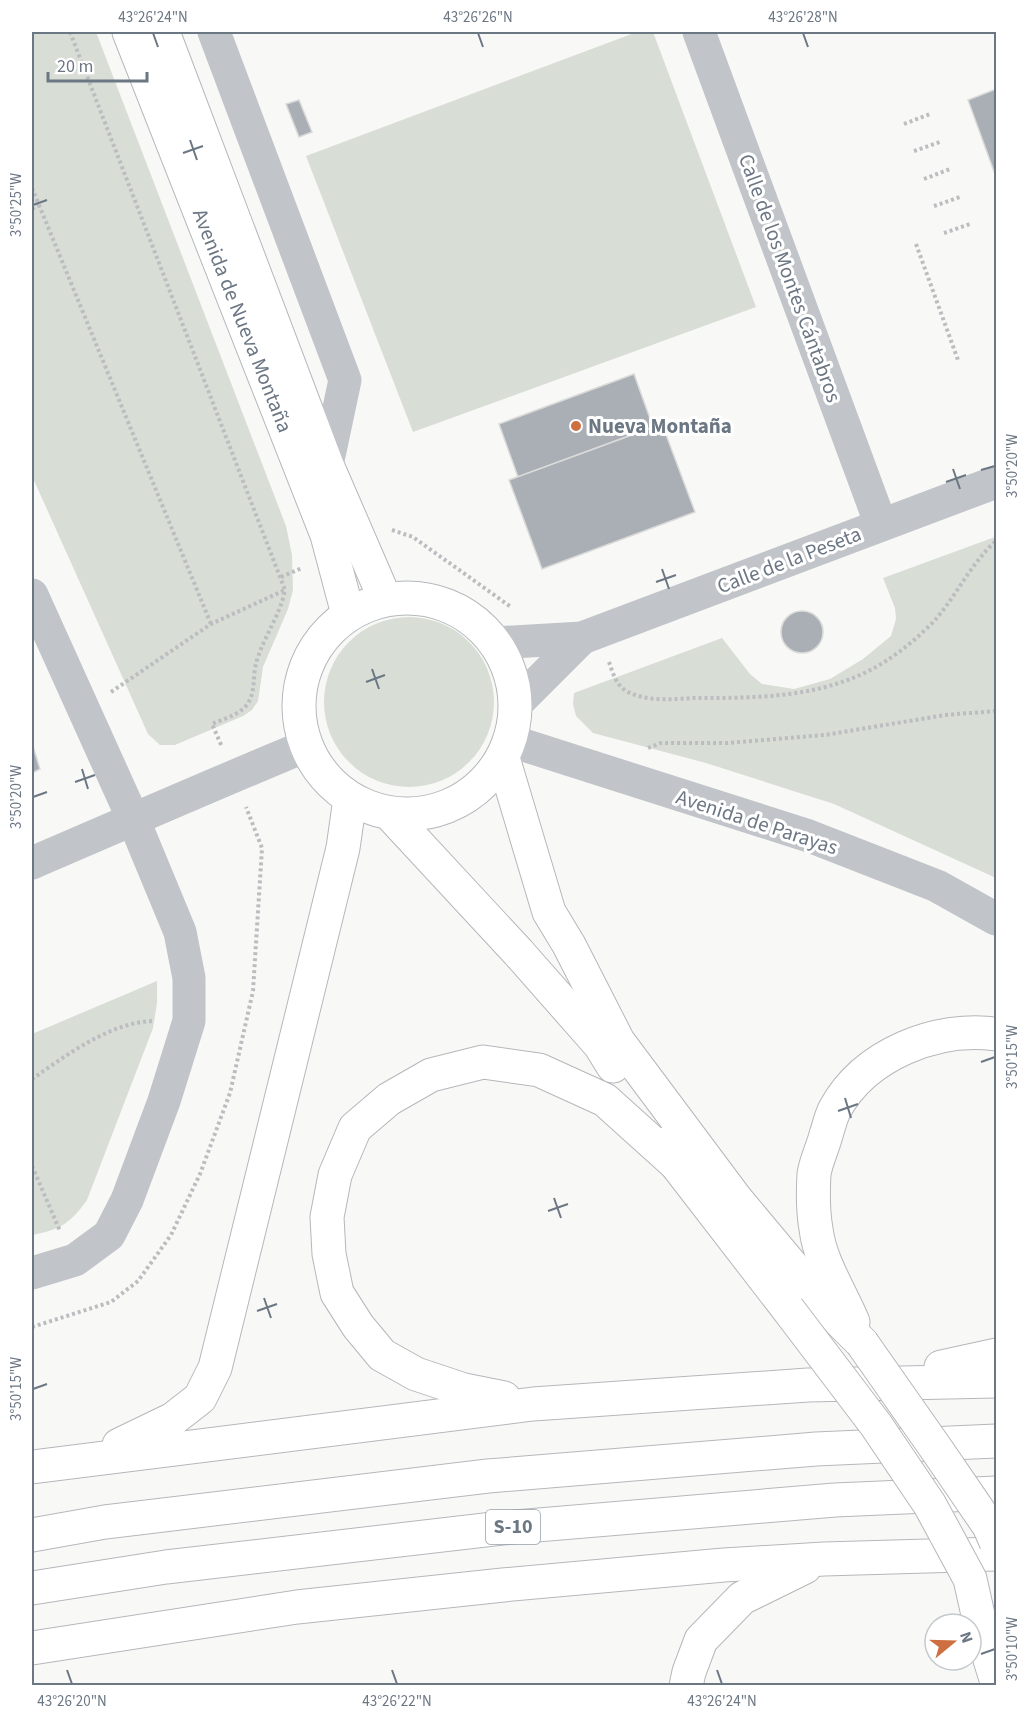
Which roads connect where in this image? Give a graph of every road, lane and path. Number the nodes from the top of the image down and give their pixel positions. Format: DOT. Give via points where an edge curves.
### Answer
graph roads {
  1 [pos="70,32"];
  2 [pos="129,32"];
  3 [pos="163,32"];
  4 [pos="214,32"];
  5 [pos="699,32"];
  6 [pos="930,114"];
  7 [pos="903,124"];
  8 [pos="940,142"];
  9 [pos="914,151"];
  10 [pos="950,170"];
  11 [pos="924,179"];
  12 [pos="32,188"];
  13 [pos="960,197"];
  14 [pos="39,206"];
  15 [pos="934,206"];
  16 [pos="32,209"];
  17 [pos="970,224"];
  18 [pos="944,233"];
  19 [pos="916,244"];
  20 [pos="958,360"];
  21 [pos="327,465"];
  22 [pos="996,482"];
  23 [pos="881,525"];
  24 [pos="392,530"];
  25 [pos="996,541"];
  26 [pos="307,566"];
  27 [pos="281,577"];
  28 [pos="32,595"];
  29 [pos="385,599"];
  30 [pos="513,608"];
  31 [pos="348,614"];
  32 [pos="212,624"];
  33 [pos="494,643"];
  34 [pos="594,647"];
  35 [pos="105,696"];
  36 [pos="516,704"];
  37 [pos="996,711"];
  38 [pos="306,747"];
  39 [pos="507,750"];
  40 [pos="639,752"];
  41 [pos="350,799"];
  42 [pos="390,814"];
  43 [pos="134,821"];
  44 [pos="32,863"];
  45 [pos="996,919"];
  46 [pos="164,1021"];
  47 [pos="996,1034"];
  48 [pos="32,1079"];
  49 [pos="676,1164"];
  50 [pos="32,1166"];
  51 [pos="63,1237"];
  52 [pos="32,1274"];
  53 [pos="836,1305"];
  54 [pos="996,1355"];
  55 [pos="996,1381"];
  56 [pos="808,1385"];
  57 [pos="533,1404"];
  58 [pos="996,1441"];
  59 [pos="64,1461"];
  60 [pos="32,1467"];
  61 [pos="996,1493"];
  62 [pos="32,1534"];
  63 [pos="996,1542"];
  64 [pos="996,1554"];
  65 [pos="824,1559"];
  66 [pos="32,1588"];
  67 [pos="990,1631"];
  68 [pos="32,1648"];
  69 [pos="996,1679"];
  70 [pos="686,1686"];
  1 -- 27 [label="path"];
  2 -- 31 [label="main road, Avenida de Nueva Montaña" via="327,535"];
  3 -- 21 [label="main road, Avenida de Nueva Montaña"];
  4 -- 21 [label="street" via="345,380"];
  5 -- 23 [label="street, Calle de los Montes Cántabros"];
  6 -- 7 [label="path"];
  8 -- 9 [label="path"];
  10 -- 11 [label="path"];
  12 -- 14 [label="path"];
  13 -- 15 [label="path"];
  14 -- 16 [label="path"];
  14 -- 32 [label="path"];
  17 -- 18 [label="path"];
  19 -- 20 [label="path"];
  21 -- 29 [label="main road, Avenida de Nueva Montaña"];
  22 -- 23 [label="street, Calle de la Peseta"];
  23 -- 34 [label="street, Calle de la Peseta"];
  24 -- 30 [label="path" via="413,537"];
  25 -- 34 [label="path" via="935,620 913,641 886,661 834,685 757,698 652,699 625,691"];
  26 -- 27 [label="path"];
  27 -- 32 [label="path" via="285,590"];
  28 -- 43 [label="street"];
  29 -- 31 [label="main road"];
  29 -- 33 [label="main road" via="436,600 474,620"];
  31 -- 38 [label="main road" via="328,630 307,663 299,696"];
  32 -- 35 [label="path"];
  33 -- 34 [label="street, Calle de la Peseta"];
  33 -- 36 [label="main road" via="510,671"];
  34 -- 36 [label="street, Calle de la Peseta"];
  36 -- 39 [label="main road"];
  37 -- 40 [label="path" via="945,715 825,735 728,743 660,742"];
  38 -- 41 [label="main road" via="321,772"];
  38 -- 43 [label="street"];
  39 -- 42 [label="main road" via="479,788 450,807 426,813"];
  39 -- 45 [label="street, Avenida de Parayas" via="809,836 937,886"];
  39 -- 53 [label="main road" via="549,912 618,1041 736,1198"];
  41 -- 42 [label="main road"];
  41 -- 59 [label="main road" via="343,848 215,1368 200,1398 174,1419 119,1445"];
  42 -- 49 [label="main road" via="600,1046"];
  43 -- 44 [label="street"];
  43 -- 52 [label="street" via="180,932 189,978 189,1021 127,1200 109,1235 75,1260"];
  46 -- 48 [label="path" via="121,1026"];
  47 -- 53 [label="main road" via="961,1033 898,1050 872,1067 835,1109 814,1172 816,1228"];
  49 -- 57 [label="main road" via="604,1100 539,1070 483,1062 431,1075 389,1100 355,1128 334,1175 327,1217 337,1293 358,1326 382,1355 416,1374 464,1390"];
  49 -- 67 [label="main road, bridge" via="876,1425 930,1505 970,1579"];
  50 -- 51 [label="path"];
  53 -- 63 [label="main road, bridge" via="989,1526"];
  54 -- 56 [label="main road" via="951,1366"];
  55 -- 56 [label="main road"];
  56 -- 57 [label="main road"];
  57 -- 59 [label="main road"];
  58 -- 62 [label="main road" via="816,1449 488,1476"];
  59 -- 60 [label="main road"];
  61 -- 66 [label="main road, S-10" via="835,1500 502,1528 166,1567"];
  64 -- 65 [label="main road"];
  65 -- 68 [label="main road" via="514,1584 297,1607"];
  65 -- 70 [label="main road" via="742,1598 701,1641"];
  67 -- 69 [label="main road"];
}
